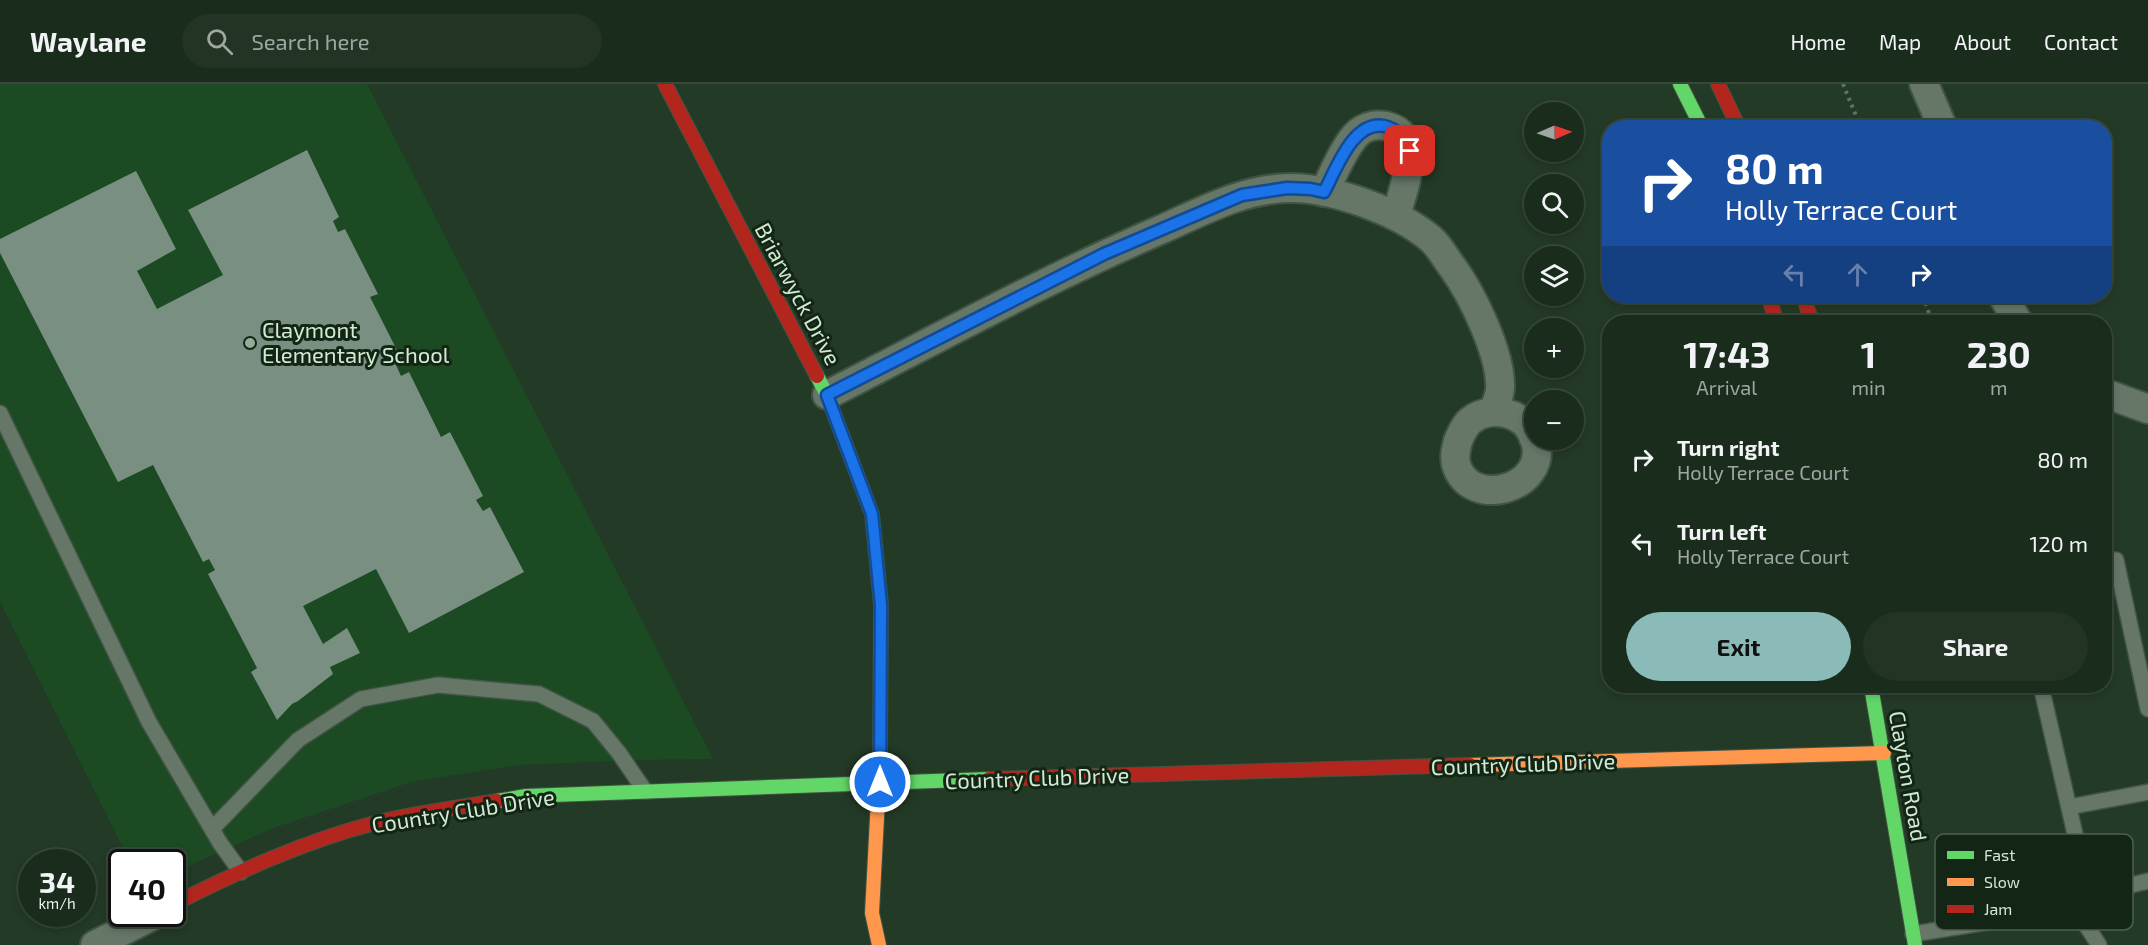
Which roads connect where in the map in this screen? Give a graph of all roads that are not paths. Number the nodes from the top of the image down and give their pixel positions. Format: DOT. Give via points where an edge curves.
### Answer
graph roads {
  1 [pos="665,84"];
  2 [pos="1680,84"];
  3 [pos="1718,84"];
  4 [pos="1924,84"];
  5 [pos="1698,120"];
  6 [pos="1735,120"];
  7 [pos="1940,120"];
  8 [pos="1324,192"];
  9 [pos="1396,216"];
  10 [pos="827,395"];
  11 [pos="2112,396"];
  12 [pos="2148,409"];
  13 [pos="1494,411"];
  14 [pos="0,413"];
  15 [pos="1524,422"];
  16 [pos="1536,450"];
  17 [pos="2112,561"];
  18 [pos="1872,693"];
  19 [pos="2043,693"];
  20 [pos="2148,709"];
  21 [pos="1884,753"];
  22 [pos="880,782"];
  23 [pos="645,791"];
  24 [pos="2148,792"];
  25 [pos="2069,807"];
  26 [pos="212,829"];
  27 [pos="2075,834"];
  28 [pos="241,872"];
  29 [pos="2148,881"];
  30 [pos="2133,885"];
  31 [pos="186,898"];
  32 [pos="130,927"];
  33 [pos="1961,930"];
  34 [pos="2089,930"];
  35 [pos="1914,939"];
  36 [pos="95,945"];
  37 [pos="879,945"];
  38 [pos="2098,945"];
  1 -- 10 [label="street, Briarwyck Drive"];
  2 -- 5 [label="street"];
  3 -- 6 [label="street"];
  4 -- 7 [label="street"];
  8 -- 9 [label="street"];
  8 -- 9 [label="street" via="1359,132 1378,125 1389,127 1406,141 1410,151"];
  8 -- 10 [label="street" via="1287,188 1242,195 1104,254"];
  9 -- 13 [label="street" via="1432,240 1460,277 1476,307 1495,355 1501,386"];
  10 -- 22 [label="street, Briarwyck Drive" via="872,514 881,605"];
  11 -- 12 [label="street"];
  13 -- 15 [label="street" via="1509,413"];
  13 -- 16 [label="street" via="1470,420 1462,430 1455,456 1464,477 1484,490 1509,488 1529,473"];
  14 -- 26 [label="lane" via="148,722"];
  17 -- 20 [label="lane" via="2116,560"];
  18 -- 21 [label="street, Clayton Road"];
  19 -- 25 [label="lane"];
  21 -- 22 [label="street, Country Club Drive"];
  21 -- 35 [label="street, Clayton Road"];
  22 -- 23 [label="street, Country Club Drive"];
  22 -- 37 [label="street, Briarwyck Drive" via="872,913"];
  23 -- 26 [label="lane" via="593,721 539,694 438,685 361,699 298,740"];
  23 -- 28 [label="street, Country Club Drive" via="526,796 375,823 297,848"];
  24 -- 25 [label="lane"];
  25 -- 27 [label="lane"];
  26 -- 28 [label="lane"];
  28 -- 31 [label="street, Country Club Drive"];
  29 -- 30 [label="lane"];
  32 -- 36 [label="street"];
  33 -- 35 [label="lane"];
  34 -- 38 [label="lane"];
}
